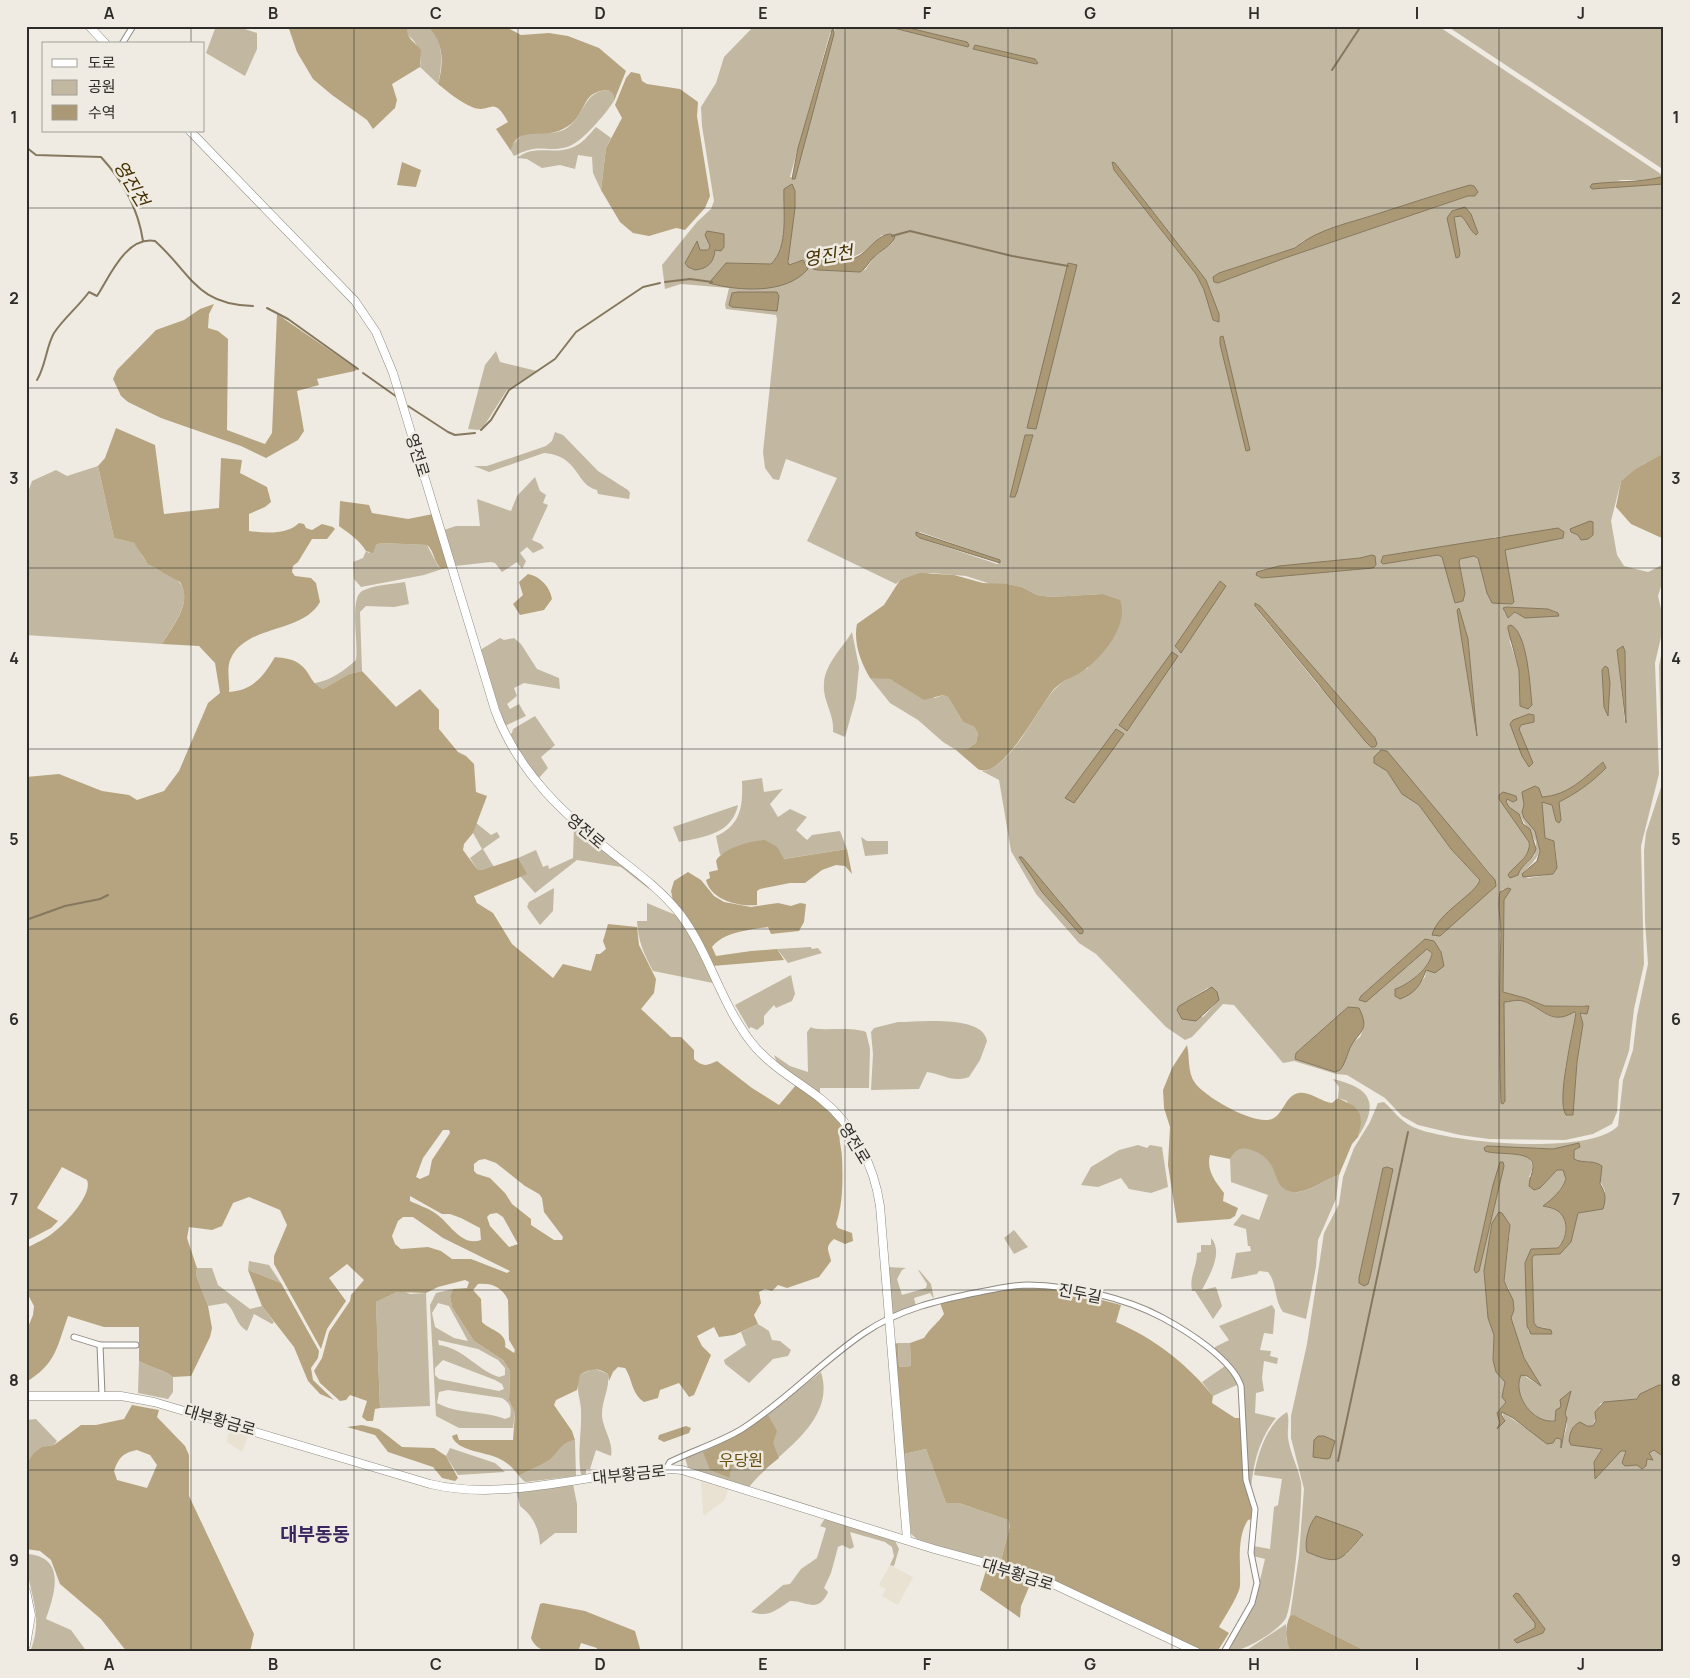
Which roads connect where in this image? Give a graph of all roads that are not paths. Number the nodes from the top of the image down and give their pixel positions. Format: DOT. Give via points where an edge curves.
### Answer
graph roads {
  1 [pos="89,26"];
  2 [pos="133,26"];
  3 [pos="104,42"];
  4 [pos="123,42"];
  5 [pos="191,132"];
  6 [pos="889,1319"];
  7 [pos="74,1337"];
  8 [pos="100,1345"];
  9 [pos="136,1345"];
  10 [pos="27,1396"];
  11 [pos="102,1396"];
  12 [pos="666,1469"];
  13 [pos="907,1540"];
  14 [pos="26,1591"];
  15 [pos="26,1645"];
  16 [pos="1198,1652"];
  17 [pos="1224,1652"];
  1 -- 3 [label="street"];
  2 -- 4 [label="street"];
  5 -- 6 [label="street, 영전로" via="349,294 379,337 393,373 495,710 522,764 565,814 649,882 675,908 692,932 730,1010 748,1038 777,1068 829,1105 857,1140 868,1162 878,1196"];
  6 -- 12 [label="street, 진두길" via="859,1337 754,1421 723,1439 670,1462"];
  6 -- 13 [label="street, 영전로"];
  6 -- 17 [label="street, 진두길" via="930,1303 962,1296 1016,1285 1049,1286 1102,1296 1149,1310 1179,1327 1227,1364 1240,1380 1243,1392 1246,1480 1255,1509 1251,1553 1257,1583 1252,1603"];
  7 -- 8 [label="street"];
  8 -- 9 [label="street"];
  8 -- 11 [label="street"];
  10 -- 11 [label="street, 대부황금로"];
  11 -- 12 [label="street, 대부황금로" via="138,1398 173,1407 458,1490 501,1489"];
  12 -- 13 [label="street, 대부황금로" via="691,1473"];
  13 -- 16 [label="street, 대부황금로" via="1051,1582"];
  14 -- 15 [label="street" via="31,1615"];
}
